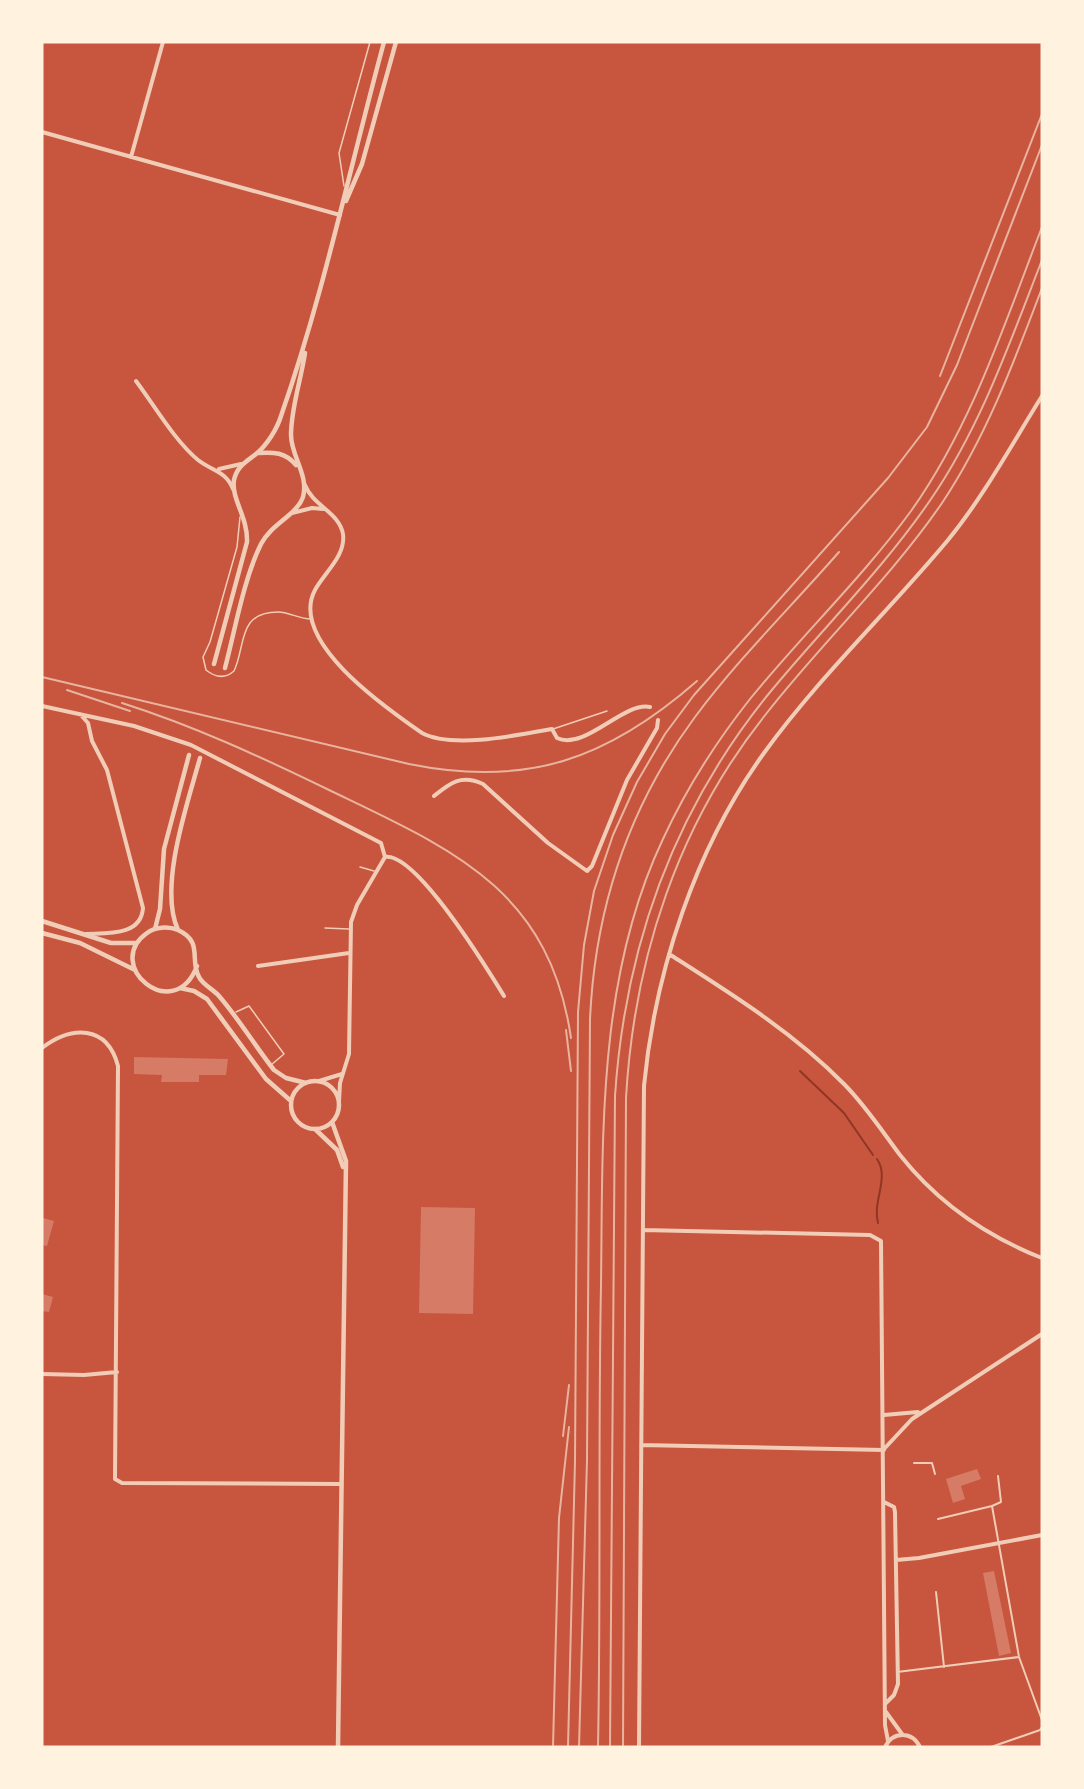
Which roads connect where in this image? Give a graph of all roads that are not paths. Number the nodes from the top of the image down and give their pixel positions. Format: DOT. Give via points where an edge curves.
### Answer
graph roads {
  1 [pos="163,42"];
  2 [pos="370,42"];
  3 [pos="384,42"];
  4 [pos="396,42"];
  5 [pos="42,132"];
  6 [pos="131,157"];
  7 [pos="345,189"];
  8 [pos="343,207"];
  9 [pos="341,215"];
  10 [pos="307,342"];
  11 [pos="136,381"];
  12 [pos="1042,396"];
  13 [pos="257,453"];
  14 [pos="241,464"];
  15 [pos="298,467"];
  16 [pos="216,469"];
  17 [pos="304,485"];
  18 [pos="234,490"];
  19 [pos="240,507"];
  20 [pos="324,509"];
  21 [pos="288,514"];
  22 [pos="310,619"];
  23 [pos="214,664"];
  24 [pos="225,668"];
  25 [pos="42,706"];
  26 [pos="650,707"];
  27 [pos="607,711"];
  28 [pos="79,713"];
  29 [pos="658,720"];
  30 [pos="552,729"];
  31 [pos="189,755"];
  32 [pos="200,758"];
  33 [pos="434,796"];
  34 [pos="385,857"];
  35 [pos="360,867"];
  36 [pos="378,872"];
  37 [pos="42,921"];
  38 [pos="325,928"];
  39 [pos="155,929"];
  40 [pos="350,929"];
  41 [pos="178,930"];
  42 [pos="42,933"];
  43 [pos="86,934"];
  44 [pos="137,944"];
  45 [pos="350,953"];
  46 [pos="669,954"];
  47 [pos="196,966"];
  48 [pos="258,966"];
  49 [pos="135,970"];
  50 [pos="180,988"];
  51 [pos="504,996"];
  52 [pos="233,1014"];
  53 [pos="42,1048"];
  54 [pos="270,1065"];
  55 [pos="343,1073"];
  56 [pos="319,1082"];
  57 [pos="306,1083"];
  58 [pos="291,1101"];
  59 [pos="339,1102"];
  60 [pos="332,1122"];
  61 [pos="315,1129"];
  62 [pos="345,1171"];
  63 [pos="643,1230"];
  64 [pos="1042,1258"];
  65 [pos="1042,1334"];
  66 [pos="117,1372"];
  67 [pos="42,1374"];
  68 [pos="923,1411"];
  69 [pos="884,1415"];
  70 [pos="641,1445"];
  71 [pos="884,1450"];
  72 [pos="914,1464"];
  73 [pos="935,1474"];
  74 [pos="998,1476"];
  75 [pos="341,1484"];
  76 [pos="884,1502"];
  77 [pos="992,1506"];
  78 [pos="938,1519"];
  79 [pos="1042,1535"];
  80 [pos="999,1543"];
  81 [pos="897,1560"];
  82 [pos="936,1592"];
  83 [pos="1019,1657"];
  84 [pos="944,1667"];
  85 [pos="897,1672"];
  86 [pos="885,1703"];
  87 [pos="885,1710"];
  88 [pos="1042,1720"];
  89 [pos="1042,1727"];
  90 [pos="903,1735"];
  91 [pos="888,1741"];
  92 [pos="338,1747"];
  93 [pos="639,1747"];
  94 [pos="885,1747"];
  95 [pos="920,1747"];
  96 [pos="991,1747"];
  1 -- 6 [label="street"];
  2 -- 7 [label="lane" via="339,153"];
  3 -- 7 [label="street"];
  4 -- 8 [label="street" via="362,164"];
  5 -- 6 [label="street"];
  6 -- 9 [label="street"];
  7 -- 8 [label="street"];
  8 -- 9 [label="street"];
  9 -- 10 [label="street"];
  10 -- 13 [label="street" via="278,423"];
  10 -- 15 [label="street" via="291,433"];
  11 -- 16 [label="street" via="190,452"];
  12 -- 46 [label="street" via="1003,461 948,539 819,683 763,754 702,863"];
  13 -- 14 [label="street"];
  13 -- 15 [label="street" via="275,452"];
  14 -- 16 [label="street"];
  14 -- 18 [label="street"];
  15 -- 17 [label="street"];
  16 -- 18 [label="street" via="225,474"];
  17 -- 20 [label="street"];
  17 -- 21 [label="street" via="300,503"];
  18 -- 19 [label="street"];
  19 -- 22 [label="lane" via="237,547 203,657 206,670 216,677 230,675 237,665 246,628 263,615 279,612"];
  19 -- 23 [label="street" via="246,522 246,548"];
  20 -- 21 [label="street"];
  20 -- 22 [label="street" via="338,522 343,544 314,592"];
  21 -- 24 [label="street" via="271,529 258,552"];
  22 -- 30 [label="street" via="319,640 345,671 427,736 493,738"];
  25 -- 28 [label="street"];
  26 -- 30 [label="street" via="638,707 563,741 556,738"];
  27 -- 30 [label="lane"];
  28 -- 34 [label="street" via="162,734 204,750 377,840"];
  28 -- 43 [label="street" via="88,723 107,770 143,908 140,920 131,928"];
  29 -- 33 [label="street" via="587,871 548,843 483,784 470,779 456,780"];
  31 -- 39 [label="street" via="164,849"];
  32 -- 41 [label="street" via="174,864 171,905"];
  34 -- 36 [label="street"];
  34 -- 51 [label="street" via="396,859 449,913"];
  35 -- 36 [label="lane"];
  36 -- 40 [label="street" via="355,910"];
  37 -- 43 [label="street"];
  38 -- 40 [label="lane"];
  39 -- 41 [label="street"];
  39 -- 44 [label="street"];
  40 -- 45 [label="street"];
  41 -- 47 [label="street" via="191,942 197,956"];
  42 -- 49 [label="street" via="80,943"];
  43 -- 44 [label="street" via="118,944"];
  44 -- 49 [label="street"];
  45 -- 48 [label="street"];
  45 -- 55 [label="street" via="349,1054"];
  46 -- 63 [label="street" via="656,998 644,1086"];
  46 -- 64 [label="street" via="813,1054 855,1096 915,1172 957,1211 986,1233"];
  47 -- 50 [label="street"];
  47 -- 52 [label="street" via="202,981"];
  49 -- 50 [label="street" via="141,981 153,989 166,992"];
  50 -- 58 [label="street" via="207,999 266,1078"];
  52 -- 54 [label="street"];
  52 -- 54 [label="lane" via="249,1006 284,1054"];
  53 -- 66 [label="street" via="70,1032 95,1035 110,1048 118,1068"];
  54 -- 57 [label="street" via="286,1078"];
  55 -- 56 [label="street"];
  55 -- 59 [label="street"];
  56 -- 57 [label="street"];
  56 -- 59 [label="street" via="331,1087"];
  57 -- 58 [label="street"];
  58 -- 61 [label="street" via="296,1120"];
  59 -- 60 [label="street"];
  60 -- 61 [label="street"];
  60 -- 62 [label="street" via="345,1155"];
  61 -- 62 [label="street" via="337,1150"];
  62 -- 75 [label="street"];
  63 -- 69 [label="street" via="870,1235 879,1239 883,1248"];
  63 -- 70 [label="street"];
  65 -- 68 [label="street"];
  66 -- 67 [label="street"];
  66 -- 75 [label="street" via="117,1481"];
  68 -- 69 [label="street"];
  68 -- 71 [label="street" via="904,1425"];
  69 -- 71 [label="street"];
  70 -- 71 [label="street"];
  70 -- 93 [label="street"];
  71 -- 76 [label="street"];
  72 -- 73 [label="street" via="932,1463"];
  74 -- 77 [label="street" via="1000,1502"];
  75 -- 92 [label="street"];
  76 -- 81 [label="street" via="896,1512"];
  76 -- 86 [label="street"];
  77 -- 78 [label="street"];
  77 -- 80 [label="street"];
  79 -- 80 [label="street"];
  80 -- 81 [label="street"];
  80 -- 83 [label="street"];
  81 -- 85 [label="street"];
  82 -- 84 [label="street"];
  83 -- 84 [label="street"];
  83 -- 88 [label="street"];
  84 -- 85 [label="street"];
  85 -- 86 [label="street" via="896,1692"];
  86 -- 87 [label="street"];
  87 -- 90 [label="street"];
  87 -- 91 [label="street"];
  89 -- 96 [label="street"];
  90 -- 91 [label="street"];
  90 -- 95 [label="street" via="912,1737"];
  91 -- 94 [label="street"];
}
